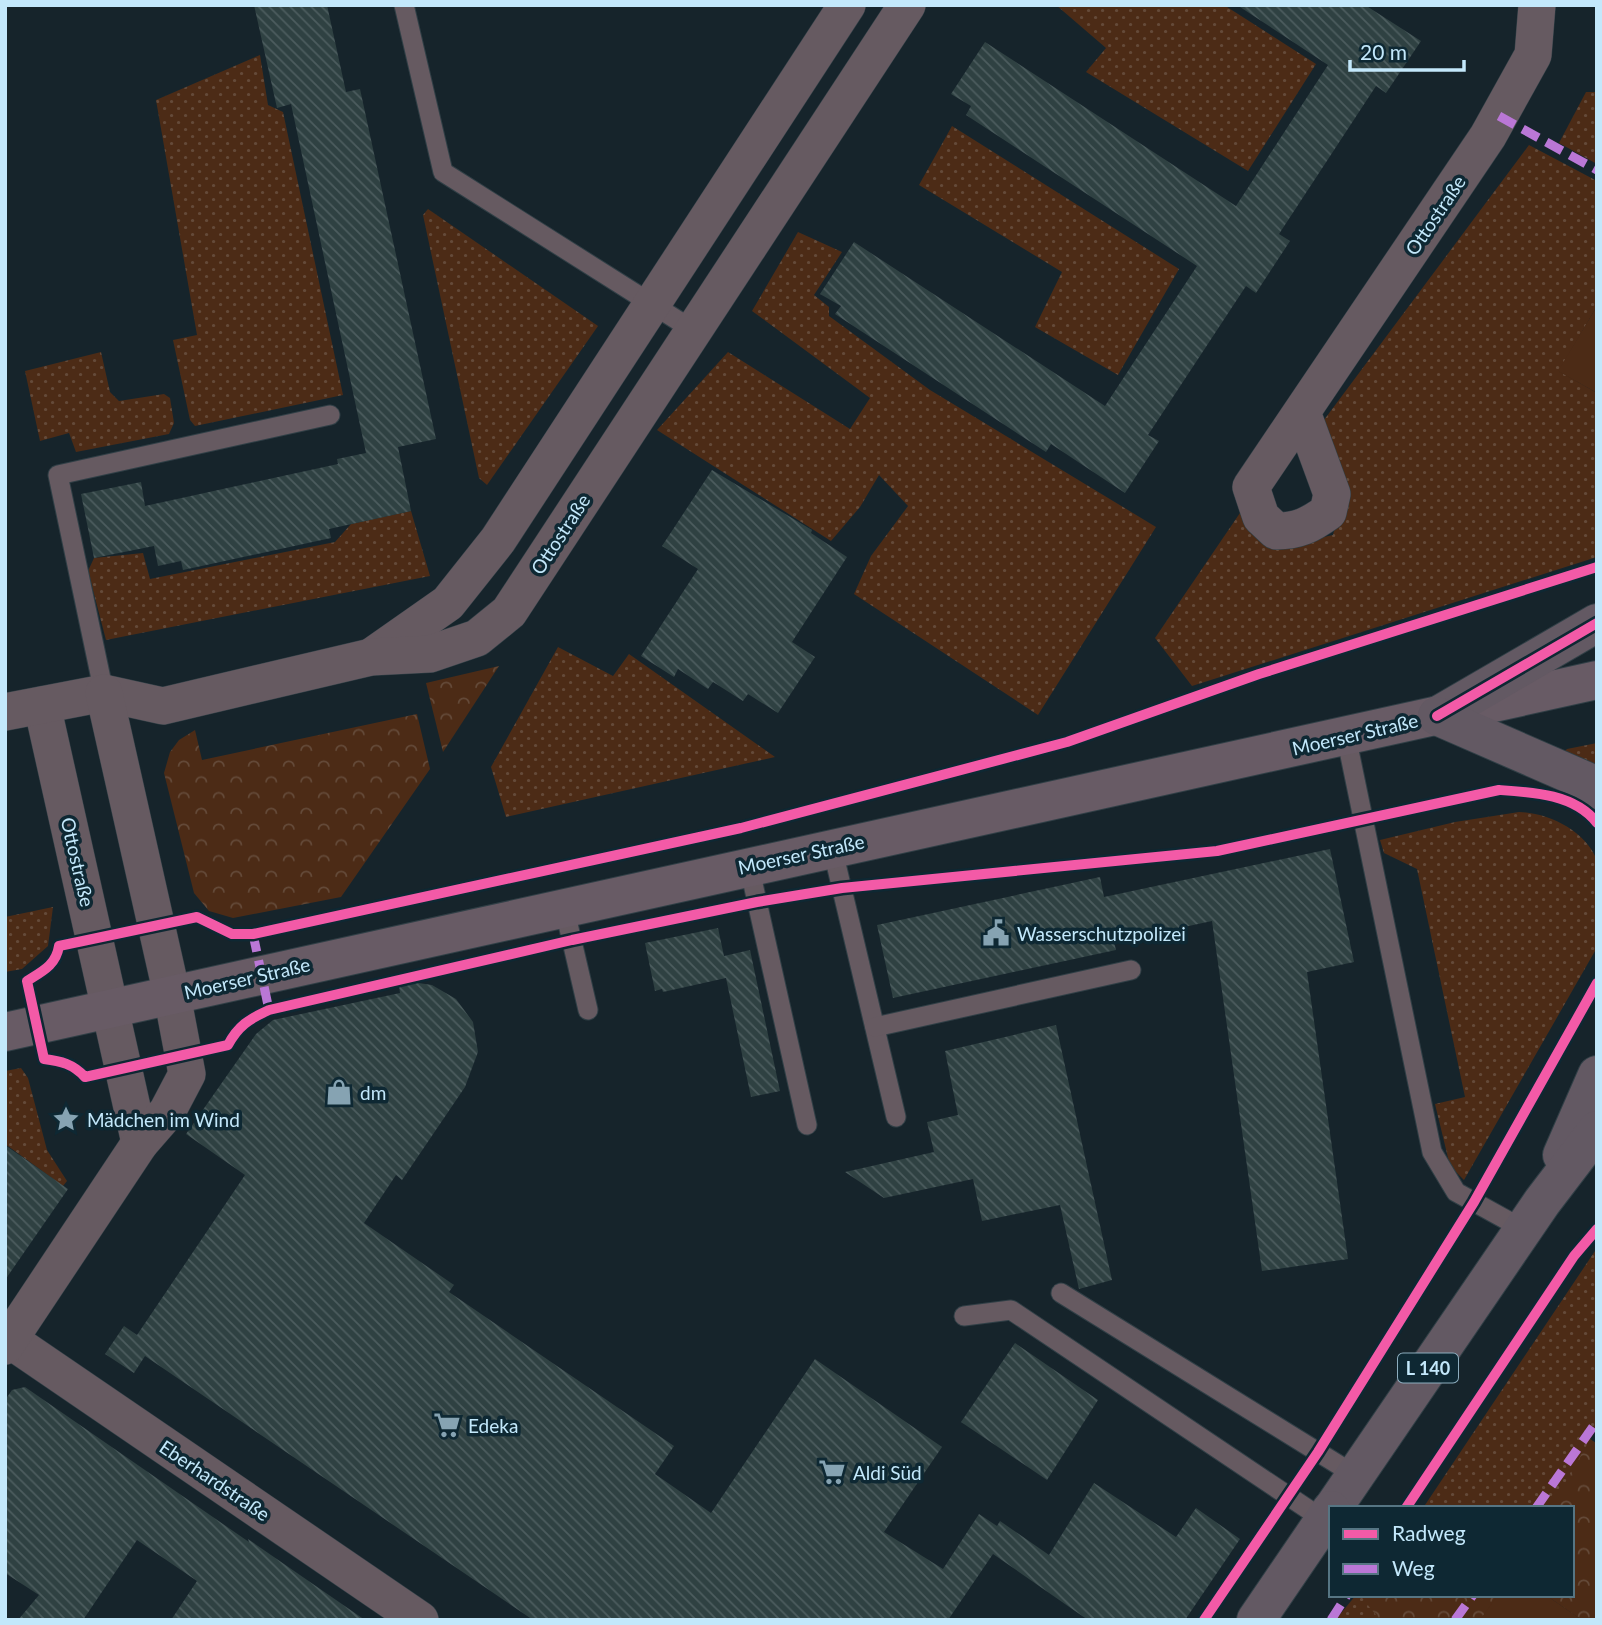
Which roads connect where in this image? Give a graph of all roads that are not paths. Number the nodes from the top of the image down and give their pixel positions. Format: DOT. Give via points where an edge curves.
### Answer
graph roads {
  1 [pos="404,5"];
  2 [pos="847,5"];
  3 [pos="907,5"];
  4 [pos="1537,5"];
  5 [pos="651,306"];
  6 [pos="693,330"];
  7 [pos="1302,412"];
  8 [pos="330,415"];
  9 [pos="1597,623"];
  10 [pos="371,657"];
  11 [pos="1597,680"];
  12 [pos="104,693"];
  13 [pos="42,705"];
  14 [pos="5,712"];
  15 [pos="1437,716"];
  16 [pos="1346,736"];
  17 [pos="1597,790"];
  18 [pos="832,847"];
  19 [pos="749,866"];
  20 [pos="564,907"];
  21 [pos="1130,970"];
  22 [pos="172,995"];
  23 [pos="111,1009"];
  24 [pos="588,1010"];
  25 [pos="875,1027"];
  26 [pos="5,1032"];
  27 [pos="1597,1075"];
  28 [pos="896,1116"];
  29 [pos="807,1125"];
  30 [pos="1597,1130"];
  31 [pos="140,1143"];
  32 [pos="1533,1216"];
  33 [pos="1061,1293"];
  34 [pos="964,1316"];
  35 [pos="7,1343"];
  36 [pos="1355,1475"];
  37 [pos="1334,1506"];
  38 [pos="1329,1513"];
  39 [pos="420,1620"];
  40 [pos="1256,1620"];
  1 -- 5 [label="lane" via="443,172"];
  2 -- 5 [label="street, Ottostraße"];
  3 -- 6 [label="street, Ottostraße"];
  4 -- 7 [label="street, Ottostraße" via="1533,55 1488,135"];
  5 -- 6 [label="lane"];
  5 -- 10 [label="street, Ottostraße" via="498,540 456,593"];
  6 -- 10 [label="street, Ottostraße" via="509,612 477,638 430,654"];
  8 -- 12 [label="lane" via="58,475"];
  9 -- 15 [label="main road"];
  10 -- 12 [label="street, Ottostraße" via="163,706"];
  11 -- 15 [label="main road, Moerser Straße"];
  12 -- 13 [label="street, Ottostraße"];
  12 -- 22 [label="street"];
  13 -- 14 [label="street, Ottostraße"];
  13 -- 23 [label="street, Ottostraße"];
  15 -- 16 [label="main road, Moerser Straße"];
  15 -- 17 [label="main road" via="1586,781"];
  16 -- 18 [label="main road, Moerser Straße"];
  16 -- 32 [label="lane" via="1432,1152 1456,1192"];
  18 -- 19 [label="main road, Moerser Straße"];
  18 -- 25 [label="lane"];
  19 -- 20 [label="main road, Moerser Straße"];
  19 -- 29 [label="lane"];
  20 -- 22 [label="main road, Moerser Straße"];
  20 -- 24 [label="lane"];
  21 -- 25 [label="lane"];
  22 -- 23 [label="main road, Moerser Straße"];
  22 -- 31 [label="street" via="187,1074 167,1112"];
  23 -- 26 [label="main road, Moerser Straße"];
  23 -- 31 [label="street, Ottostraße"];
  25 -- 28 [label="lane"];
  27 -- 32 [label="main road, L 140"];
  30 -- 32 [label="main road, L 140"];
  31 -- 35 [label="street"];
  32 -- 36 [label="main road, L 140"];
  33 -- 36 [label="lane"];
  34 -- 38 [label="lane" via="1011,1310"];
  35 -- 39 [label="street, Eberhardstraße"];
  36 -- 37 [label="main road, L 140"];
  38 -- 40 [label="main road, L 140"];
}
